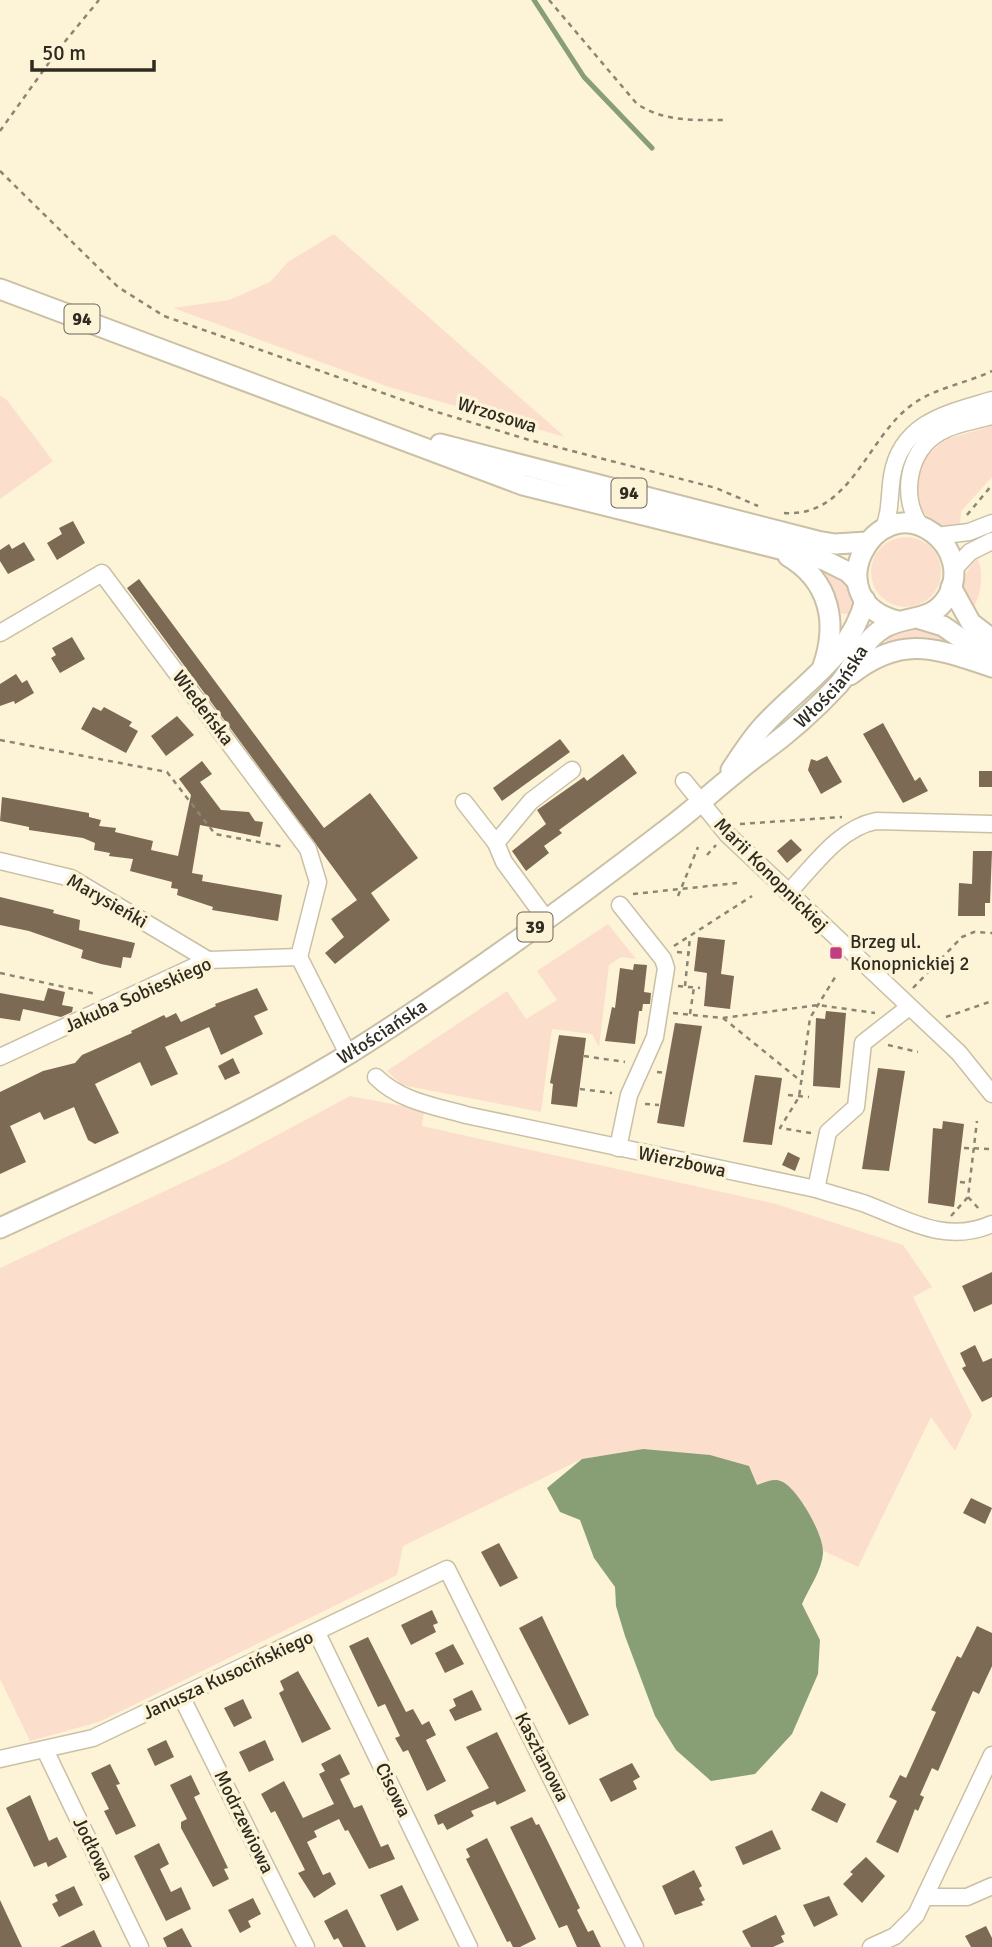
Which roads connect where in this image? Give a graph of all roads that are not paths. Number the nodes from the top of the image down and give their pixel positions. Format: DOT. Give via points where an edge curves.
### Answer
graph roads {
  1 [pos="0,289"];
  2 [pos="992,400"];
  3 [pos="992,416"];
  4 [pos="392,433"];
  5 [pos="992,523"];
  6 [pos="883,530"];
  7 [pos="929,531"];
  8 [pos="992,541"];
  9 [pos="867,542"];
  10 [pos="775,549"];
  11 [pos="953,578"];
  12 [pos="857,581"];
  13 [pos="865,600"];
  14 [pos="920,619"];
  15 [pos="898,621"];
  16 [pos="0,633"];
  17 [pos="992,639"];
  18 [pos="992,660"];
  19 [pos="992,667"];
  20 [pos="822,668"];
  21 [pos="841,682"];
  22 [pos="572,770"];
  23 [pos="727,777"];
  24 [pos="684,781"];
  25 [pos="464,802"];
  26 [pos="699,802"];
  27 [pos="992,824"];
  28 [pos="496,843"];
  29 [pos="0,861"];
  30 [pos="788,893"];
  31 [pos="622,900"];
  32 [pos="546,919"];
  33 [pos="299,957"];
  34 [pos="208,960"];
  35 [pos="908,1000"];
  36 [pos="348,1054"];
  37 [pos="0,1057"];
  38 [pos="376,1077"];
  39 [pos="992,1094"];
  40 [pos="618,1148"];
  41 [pos="816,1189"];
  42 [pos="988,1220"];
  43 [pos="0,1228"];
  44 [pos="447,1569"];
  45 [pos="317,1633"];
  46 [pos="183,1698"];
  47 [pos="45,1750"];
  48 [pos="992,1755"];
  49 [pos="0,1759"];
  50 [pos="992,1886"];
  51 [pos="925,1897"];
  52 [pos="140,1947"];
  53 [pos="306,1947"];
  54 [pos="469,1947"];
  55 [pos="635,1947"];
  56 [pos="871,1947"];
  1 -- 4 [label="main road, 94"];
  2 -- 6 [label="street" via="931,419 909,439 893,467"];
  3 -- 7 [label="street" via="938,433 918,453 908,484 912,509"];
  4 -- 9 [label="main road, 94" via="806,538 835,544"];
  4 -- 10 [label="main road, 94" via="523,485"];
  5 -- 7 [label="street" via="969,532"];
  6 -- 7 [label="main road" via="902,524"];
  6 -- 9 [label="main road"];
  7 -- 11 [label="main road" via="948,551"];
  8 -- 11 [label="street" via="970,552"];
  9 -- 12 [label="main road" via="858,560"];
  10 -- 12 [label="main road, 94" via="836,565"];
  10 -- 20 [label="main road" via="807,569 828,603 831,640"];
  11 -- 14 [label="main road" via="940,607"];
  11 -- 17 [label="main road" via="971,623"];
  12 -- 13 [label="main road"];
  13 -- 15 [label="main road" via="880,614"];
  13 -- 20 [label="main road, Włościańska / 39" via="856,628"];
  14 -- 15 [label="main road"];
  14 -- 18 [label="main road" via="943,626"];
  15 -- 21 [label="main road, Włościańska / 39" via="871,639"];
  16 -- 33 [label="street, Wiedeńska" via="102,573 309,851 318,882"];
  19 -- 21 [label="main road" via="911,646 883,653"];
  20 -- 23 [label="main road, Włościańska / 39" via="763,726"];
  21 -- 23 [label="main road, Włościańska / 39" via="794,727"];
  22 -- 28 [label="street" via="531,801"];
  23 -- 26 [label="main road, Włościańska / 39"];
  24 -- 26 [label="street, Marii Konopnickiej"];
  25 -- 28 [label="street"];
  26 -- 30 [label="street, Marii Konopnickiej"];
  26 -- 32 [label="main road, Włościańska / 39"];
  27 -- 30 [label="street" via="859,824"];
  28 -- 32 [label="street" via="504,862"];
  29 -- 34 [label="street, Marysieńki" via="71,878"];
  30 -- 35 [label="street, Marii Konopnickiej"];
  31 -- 40 [label="street" via="663,959 664,985 655,1037 629,1095"];
  32 -- 36 [label="main road, Włościańska / 39"];
  33 -- 34 [label="street, Jakuba Sobieskiego"];
  33 -- 36 [label="street"];
  34 -- 37 [label="street, Jakuba Sobieskiego"];
  35 -- 39 [label="street, Marii Konopnickiej"];
  35 -- 41 [label="street" via="891,1024 865,1040 856,1107 828,1132"];
  36 -- 43 [label="main road, Włościańska / 39" via="190,1139"];
  38 -- 40 [label="street, Wierzbowa" via="388,1090 409,1099"];
  40 -- 41 [label="street, Wierzbowa"];
  41 -- 42 [label="street, Wierzbowa" via="928,1231 960,1233"];
  44 -- 45 [label="street, Janusza Kusocińskiego"];
  44 -- 55 [label="street, Kasztanowa"];
  45 -- 46 [label="street, Janusza Kusocińskiego"];
  45 -- 54 [label="street, Cisowa"];
  46 -- 47 [label="street, Janusza Kusocińskiego" via="93,1738"];
  46 -- 53 [label="street, Modrzewiowa"];
  47 -- 49 [label="street, Janusza Kusocińskiego"];
  47 -- 52 [label="street, Jodłowa"];
  48 -- 51 [label="street"];
  50 -- 51 [label="street" via="967,1897"];
  51 -- 56 [label="street" via="908,1926"];
}
